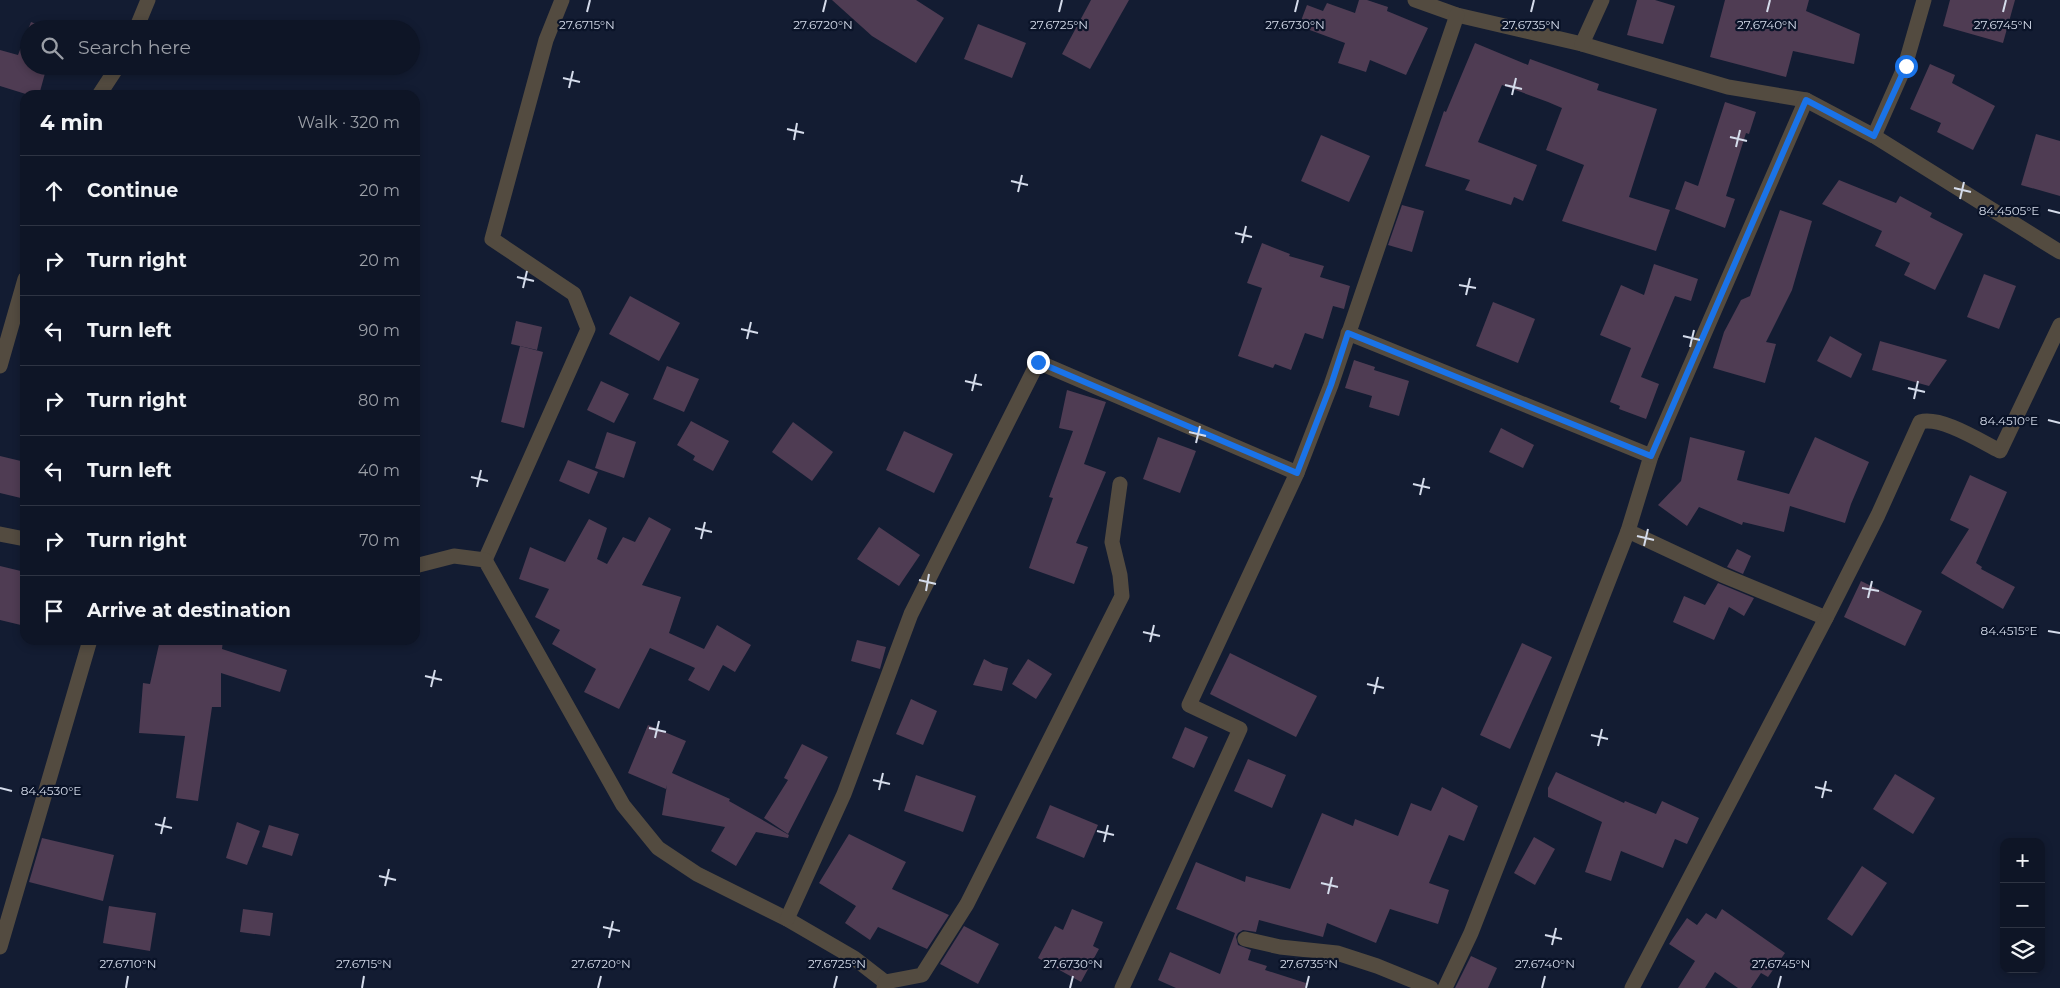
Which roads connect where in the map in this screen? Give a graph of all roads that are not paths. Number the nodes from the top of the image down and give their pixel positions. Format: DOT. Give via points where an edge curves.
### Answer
graph roads {
  1 [pos="148,0"];
  2 [pos="562,0"];
  3 [pos="1415,0"];
  4 [pos="1602,0"];
  5 [pos="1924,0"];
  6 [pos="1457,15"];
  7 [pos="140,20"];
  8 [pos="1582,44"];
  9 [pos="112,75"];
  10 [pos="102,90"];
  11 [pos="1806,100"];
  12 [pos="1874,136"];
  13 [pos="2060,252"];
  14 [pos="20,296"];
  15 [pos="2060,326"];
  16 [pos="1348,333"];
  17 [pos="0,366"];
  18 [pos="1651,456"];
  19 [pos="1297,473"];
  20 [pos="1120,484"];
  21 [pos="1628,531"];
  22 [pos="0,534"];
  23 [pos="20,538"];
  24 [pos="484,560"];
  25 [pos="420,565"];
  26 [pos="1826,618"];
  27 [pos="89,645"];
  28 [pos="787,919"];
  29 [pos="1245,939"];
  30 [pos="0,947"];
  31 [pos="884,985"];
  32 [pos="1122,988"];
  33 [pos="1431,988"];
  34 [pos="1445,988"];
  35 [pos="1632,988"];
  1 -- 7 [label="street"];
  2 -- 24 [label="street" via="546,40 492,239 574,294 588,329"];
  3 -- 6 [label="street"];
  4 -- 8 [label="street"];
  5 -- 12 [label="street" via="1906,66"];
  6 -- 8 [label="street"];
  6 -- 16 [label="street"];
  8 -- 11 [label="street" via="1728,87"];
  9 -- 10 [label="street"];
  11 -- 12 [label="street"];
  11 -- 18 [label="street"];
  12 -- 13 [label="street"];
  14 -- 17 [label="street"];
  15 -- 26 [label="street" via="2000,451 1939,422 1920,422"];
  16 -- 18 [label="street"];
  16 -- 19 [label="street"];
  18 -- 21 [label="street"];
  19 -- 28 [label="street" via="1038,362 911,614 844,794"];
  19 -- 32 [label="street" via="1189,705 1240,729"];
  20 -- 31 [label="street" via="1112,542 1122,596 967,904 939,951 922,975"];
  21 -- 26 [label="street"];
  21 -- 34 [label="street" via="1471,933"];
  22 -- 23 [label="street"];
  24 -- 25 [label="street" via="454,556"];
  24 -- 28 [label="street" via="623,805 658,848 697,874"];
  26 -- 35 [label="street"];
  27 -- 30 [label="street"];
  28 -- 31 [label="street" via="854,958"];
  29 -- 33 [label="street" via="1280,947 1337,953"];
}
